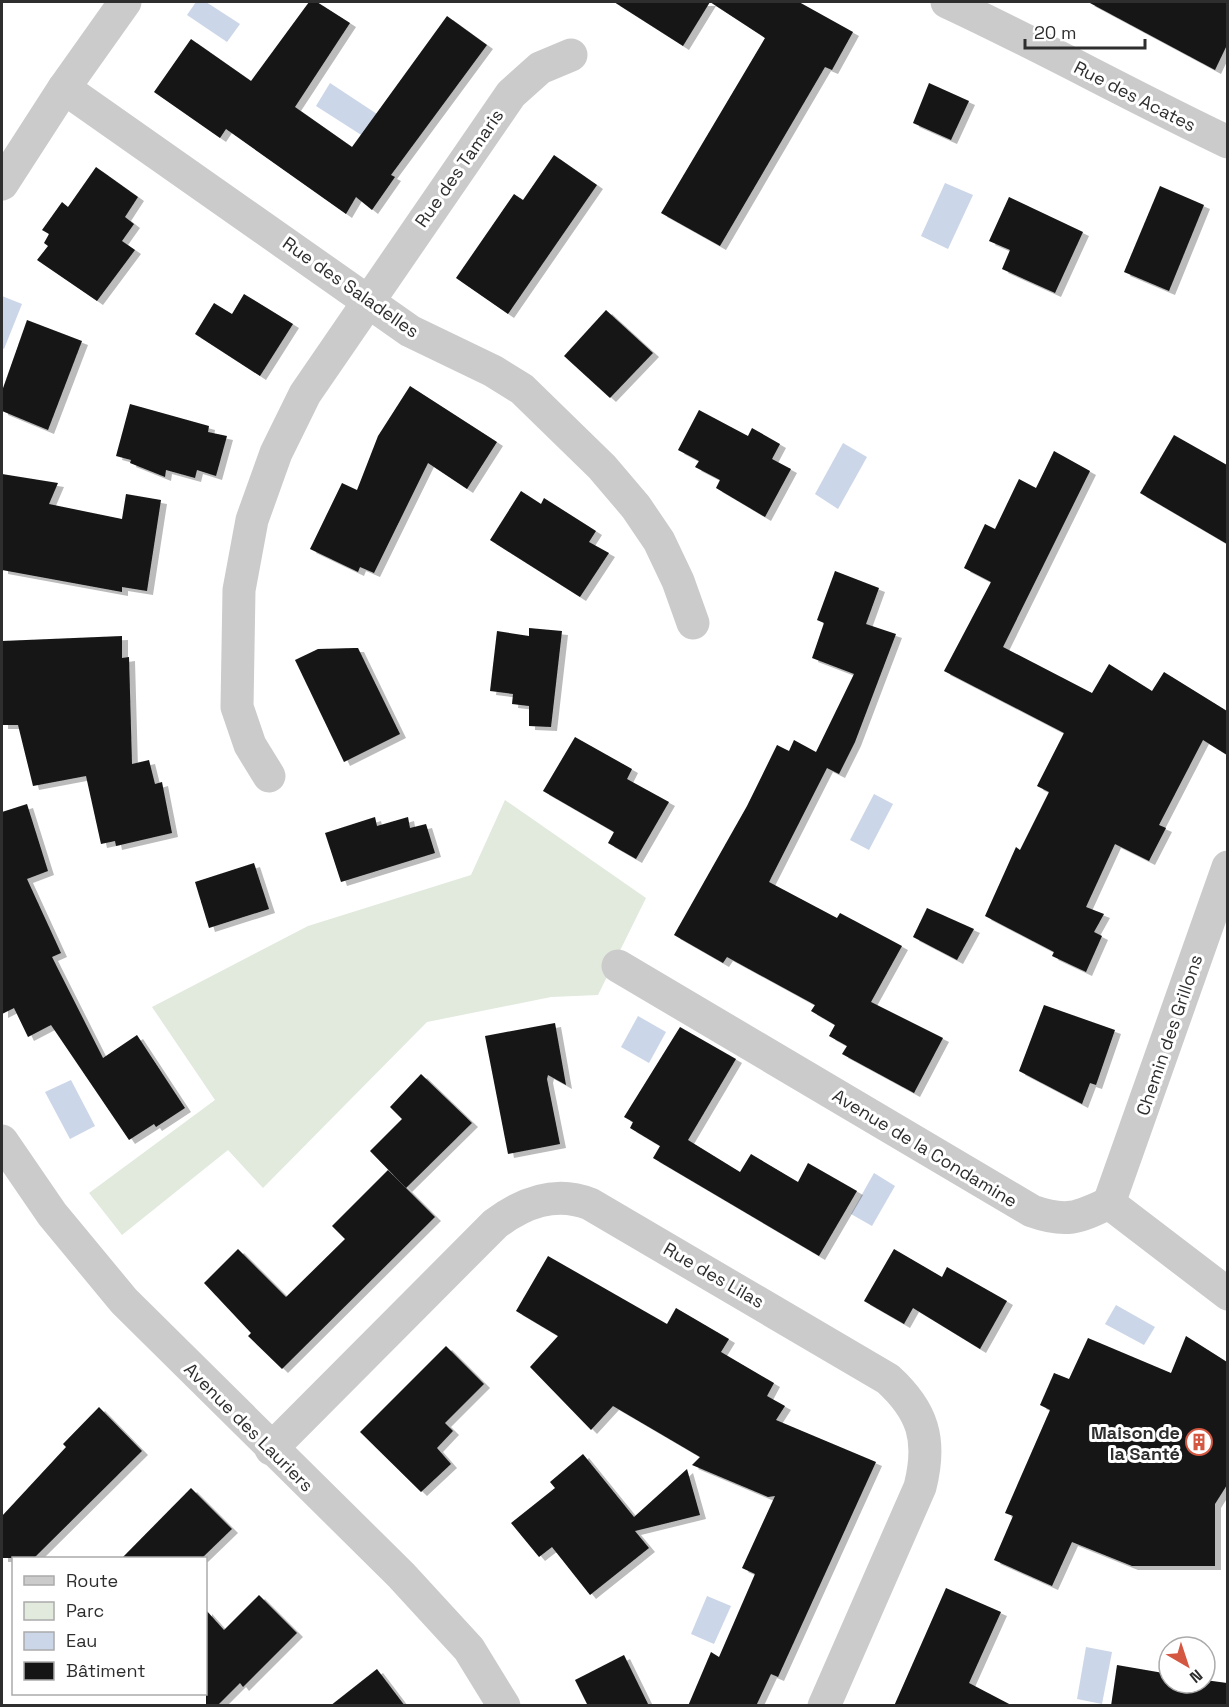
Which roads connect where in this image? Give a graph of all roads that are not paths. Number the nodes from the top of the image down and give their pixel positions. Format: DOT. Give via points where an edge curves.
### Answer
graph roads {
  1 [pos="125,2"];
  2 [pos="947,2"];
  3 [pos="571,55"];
  4 [pos="64,88"];
  5 [pos="1227,142"];
  6 [pos="2,184"];
  7 [pos="366,302"];
  8 [pos="693,623"];
  9 [pos="269,776"];
  10 [pos="1227,867"];
  11 [pos="618,966"];
  12 [pos="2,1141"];
  13 [pos="1109,1203"];
  14 [pos="1227,1294"];
  15 [pos="271,1449"];
  16 [pos="504,1706"];
  17 [pos="824,1706"];
  1 -- 4 [label="street"];
  2 -- 5 [label="street, Rue des Acates"];
  3 -- 7 [label="street, Rue des Tamaris" via="540,68 511,94"];
  4 -- 6 [label="street"];
  4 -- 7 [label="street, Rue des Saladelles"];
  7 -- 8 [label="street, Rue des Saladelles" via="410,331 494,371 554,417 636,507 659,541"];
  7 -- 9 [label="street, Rue des Tamaris" via="305,393 276,453 252,520 239,590 237,707 250,745"];
  10 -- 13 [label="street, Chemin des Grillons"];
  11 -- 13 [label="street, Avenue de la Condamine" via="1032,1211 1055,1220 1084,1216"];
  12 -- 15 [label="street, Avenue des Lauriers" via="52,1214 124,1301"];
  13 -- 14 [label="street"];
  15 -- 16 [label="street, Avenue des Lauriers" via="401,1575 469,1649"];
  15 -- 17 [label="street, Rue des Lilas" via="495,1224 516,1208 539,1200 577,1199 590,1204 888,1379 906,1395 919,1416 926,1440 926,1466 920,1487"];
}
